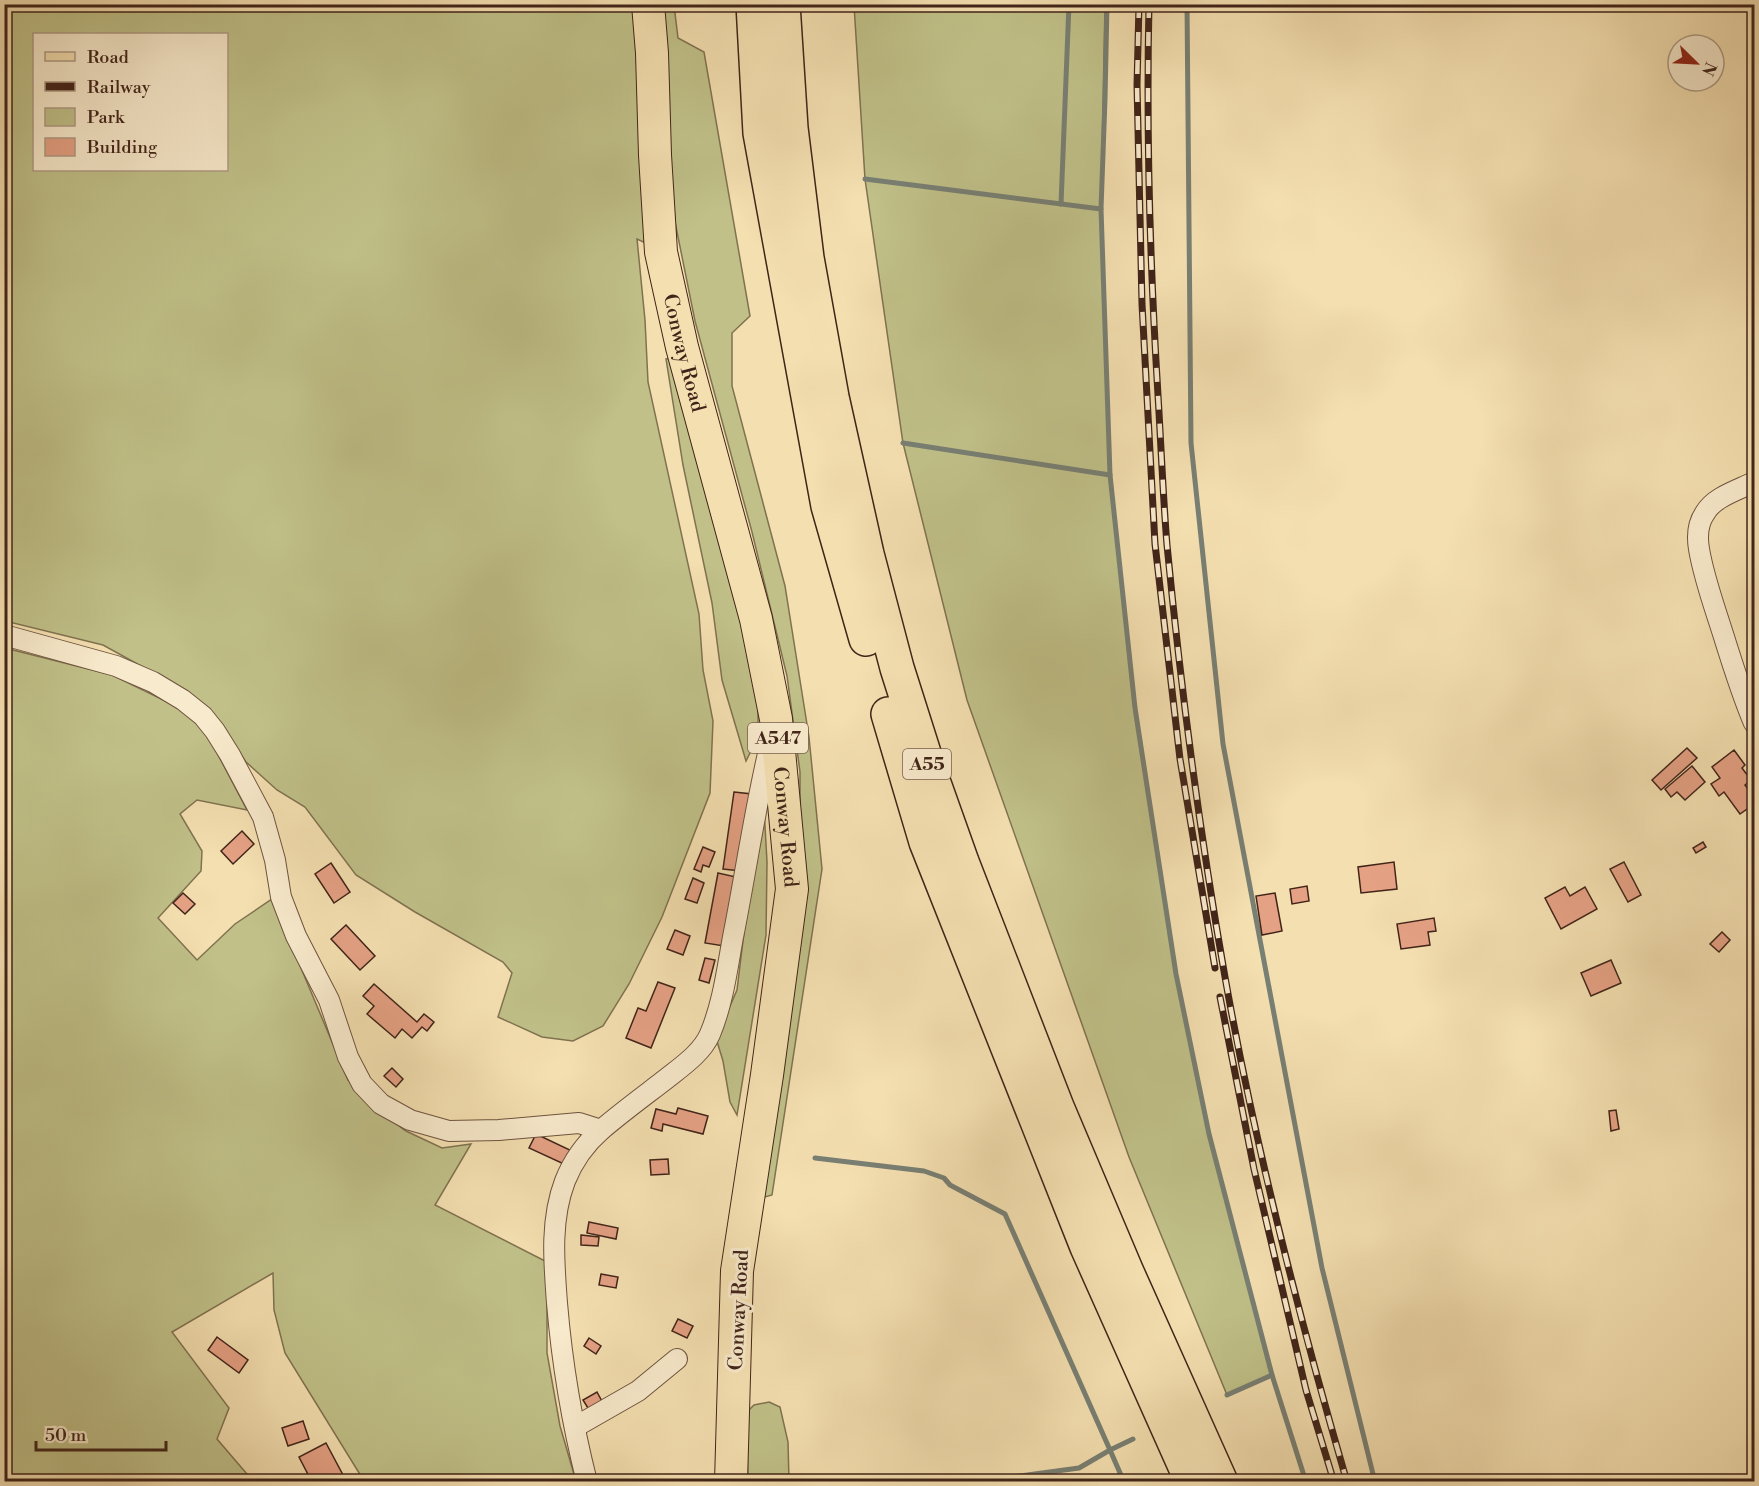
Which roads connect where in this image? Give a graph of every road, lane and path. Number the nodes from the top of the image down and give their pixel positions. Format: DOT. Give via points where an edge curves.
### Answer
graph roads {
  1 [pos="648,4"];
  2 [pos="753,4"];
  3 [pos="783,4"];
  4 [pos="1755,482"];
  5 [pos="4,635"];
  6 [pos="776,719"];
  7 [pos="1755,723"];
  8 [pos="601,1130"];
  9 [pos="677,1359"];
  10 [pos="575,1427"];
  11 [pos="587,1482"];
  12 [pos="731,1482"];
  13 [pos="1192,1482"];
  14 [pos="1221,1482"];
  1 -- 6 [label="main road, Conway Road / A547" via="661,252 682,347 756,619"];
  2 -- 13 [label="highway, A55" via="760,133 828,506 922,831 1087,1247"];
  3 -- 14 [label="highway, A55" via="791,128 807,258 832,397 897,668 962,862 1057,1107"];
  4 -- 7 [label="street" via="1713,504 1704,513 1698,536 1712,601"];
  5 -- 8 [label="street" via="117,666 153,682 203,716 230,755 263,817 280,897 296,936 329,1000 348,1057 362,1084 381,1104 410,1120 449,1131 579,1123"];
  6 -- 8 [label="street" via="759,788 721,1004 709,1037 689,1061"];
  6 -- 12 [label="main road, Conway Road / A547" via="792,889 737,1271"];
  8 -- 10 [label="street" via="580,1152 565,1182 556,1219 554,1262 560,1334"];
  9 -- 10 [label="street" via="638,1390"];
  10 -- 11 [label="street"];
}
